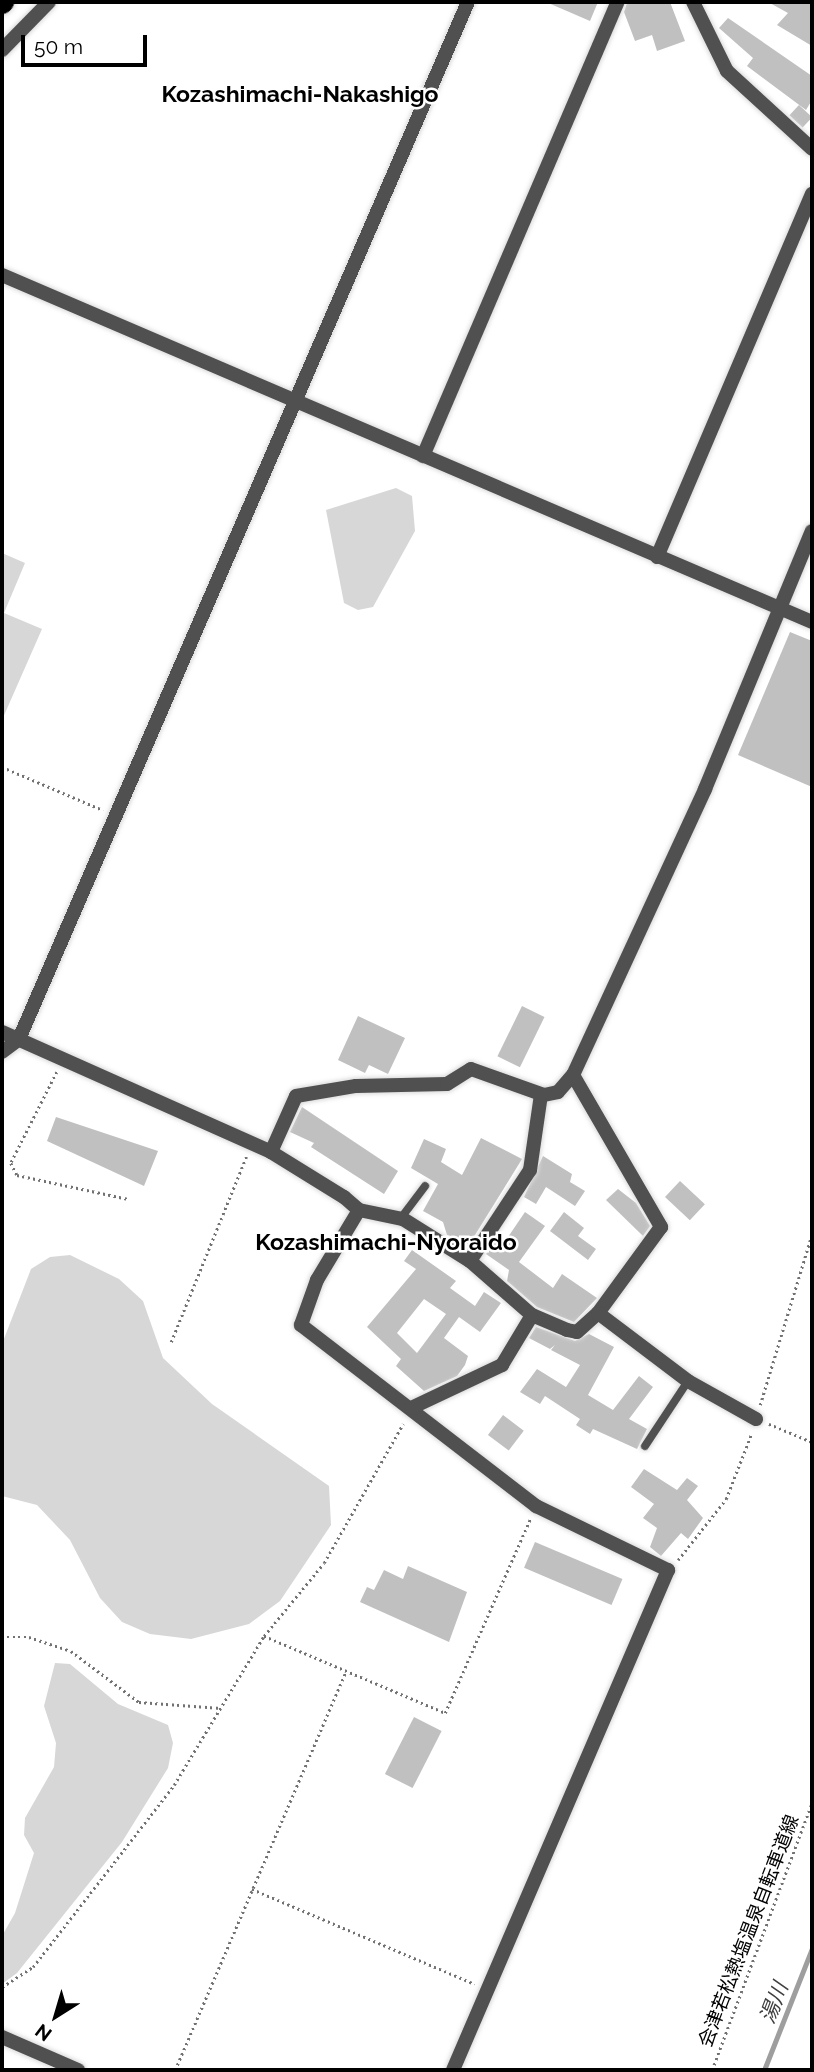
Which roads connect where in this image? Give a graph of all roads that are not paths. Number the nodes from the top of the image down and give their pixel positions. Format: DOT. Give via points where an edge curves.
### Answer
graph roads {
  1 [pos="49,2"];
  2 [pos="468,2"];
  3 [pos="618,2"];
  4 [pos="693,2"];
  5 [pos="2,50"];
  6 [pos="812,127"];
  7 [pos="808,144"];
  8 [pos="812,194"];
  9 [pos="2,275"];
  10 [pos="297,401"];
  11 [pos="423,456"];
  12 [pos="812,531"];
  13 [pos="656,557"];
  14 [pos="777,607"];
  15 [pos="812,622"];
  16 [pos="2,1032"];
  17 [pos="19,1039"];
  18 [pos="2,1052"];
  19 [pos="573,1075"];
  20 [pos="541,1095"];
  21 [pos="271,1152"];
  22 [pos="425,1186"];
  23 [pos="359,1210"];
  24 [pos="401,1218"];
  25 [pos="470,1261"];
  26 [pos="598,1313"];
  27 [pos="532,1315"];
  28 [pos="688,1381"];
  29 [pos="411,1408"];
  30 [pos="756,1419"];
  31 [pos="645,1446"];
  32 [pos="2,2038"];
  33 [pos="78,2070"];
  34 [pos="453,2070"];
  1 -- 5 [label="street"];
  2 -- 10 [label="street"];
  3 -- 11 [label="street"];
  4 -- 7 [label="street" via="727,71"];
  6 -- 7 [label="street"];
  8 -- 13 [label="street"];
  9 -- 10 [label="street"];
  10 -- 11 [label="street"];
  10 -- 17 [label="street"];
  11 -- 13 [label="street"];
  12 -- 14 [label="street"];
  13 -- 14 [label="street"];
  14 -- 15 [label="street"];
  14 -- 19 [label="street" via="705,789"];
  16 -- 17 [label="street"];
  17 -- 18 [label="street"];
  17 -- 21 [label="street"];
  19 -- 20 [label="street" via="558,1092"];
  19 -- 26 [label="street" via="661,1227"];
  20 -- 21 [label="street" via="471,1069 447,1084 356,1086 296,1096"];
  20 -- 25 [label="street" via="530,1170"];
  21 -- 23 [label="street"];
  22 -- 24 [label="lane"];
  23 -- 24 [label="street"];
  23 -- 29 [label="street" via="317,1280 301,1325"];
  24 -- 25 [label="street"];
  25 -- 27 [label="street"];
  26 -- 27 [label="street" via="577,1332"];
  26 -- 28 [label="street"];
  27 -- 29 [label="street" via="502,1365"];
  28 -- 30 [label="street"];
  28 -- 31 [label="lane"];
  29 -- 34 [label="street" via="536,1506 668,1570"];
  32 -- 33 [label="street"];
}
